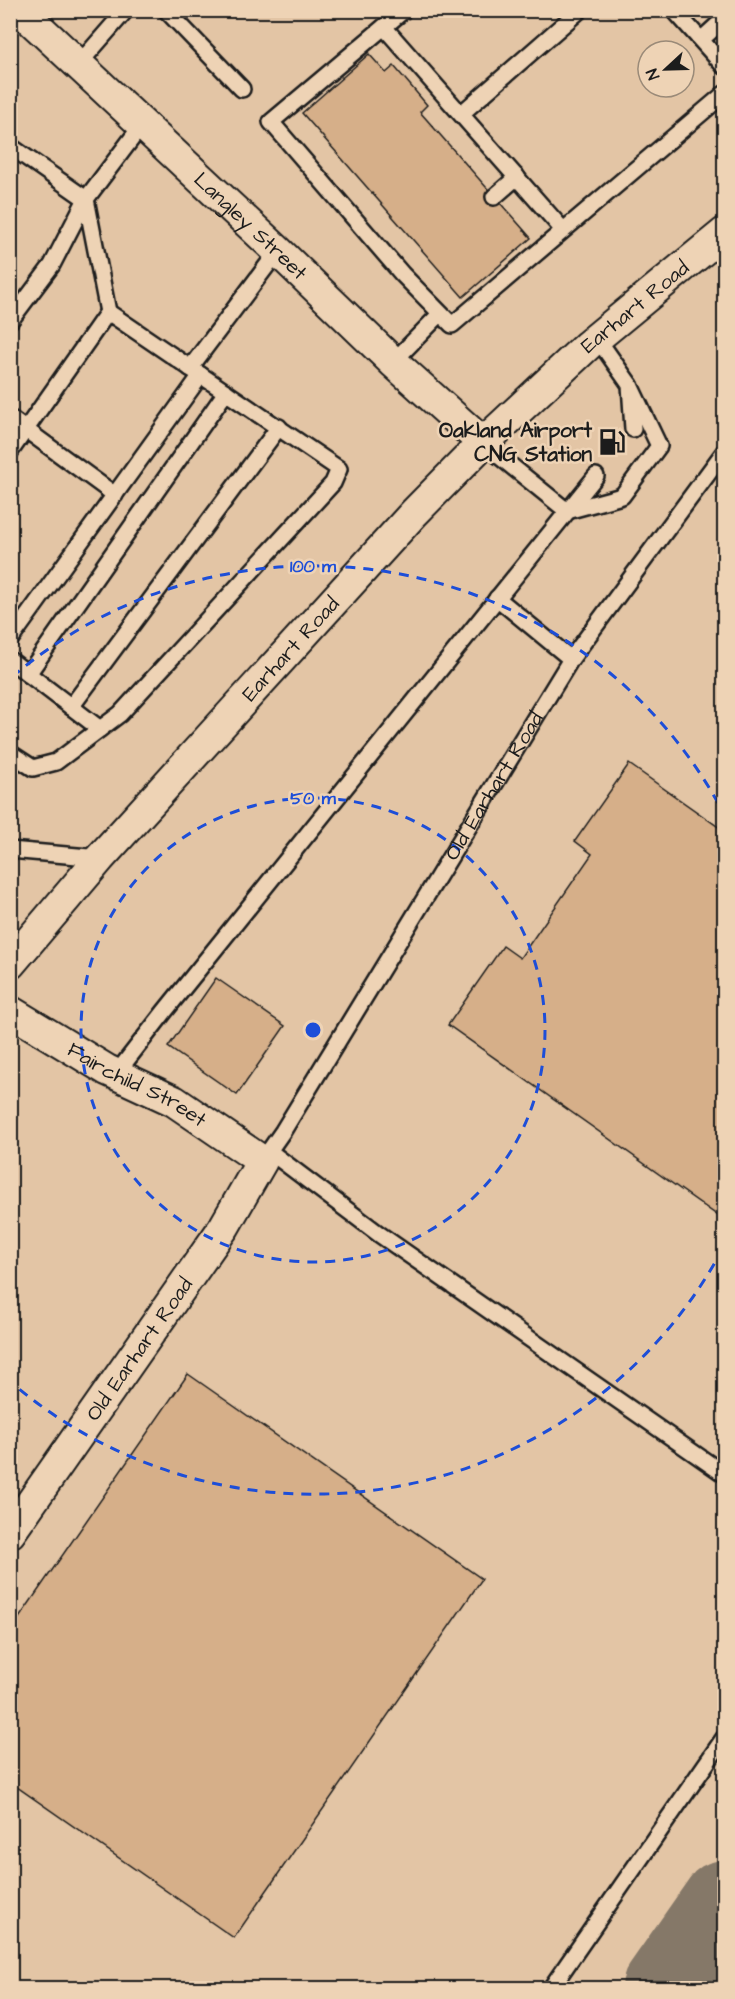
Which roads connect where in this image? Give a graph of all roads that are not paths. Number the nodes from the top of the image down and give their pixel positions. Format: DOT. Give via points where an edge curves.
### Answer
graph roads {
  1 [pos="20,10"];
  2 [pos="126,10"];
  3 [pos="404,10"];
  4 [pos="580,10"];
  5 [pos="674,10"];
  6 [pos="169,12"];
  7 [pos="724,19"];
  8 [pos="384,27"];
  9 [pos="700,40"];
  10 [pos="78,65"];
  11 [pos="724,66"];
  12 [pos="242,89"];
  13 [pos="724,94"];
  14 [pos="462,113"];
  15 [pos="142,125"];
  16 [pos="10,146"];
  17 [pos="517,177"];
  18 [pos="494,197"];
  19 [pos="86,199"];
  20 [pos="564,230"];
  21 [pos="724,233"];
  22 [pos="278,251"];
  23 [pos="108,312"];
  24 [pos="440,314"];
  25 [pos="10,321"];
  26 [pos="597,338"];
  27 [pos="393,362"];
  28 [pos="196,371"];
  29 [pos="630,385"];
  30 [pos="226,392"];
  31 [pos="10,418"];
  32 [pos="279,427"];
  33 [pos="27,429"];
  34 [pos="633,429"];
  35 [pos="483,442"];
  36 [pos="10,452"];
  37 [pos="724,452"];
  38 [pos="596,476"];
  39 [pos="115,495"];
  40 [pos="567,511"];
  41 [pos="497,598"];
  42 [pos="10,640"];
  43 [pos="571,658"];
  44 [pos="10,660"];
  45 [pos="28,674"];
  46 [pos="71,707"];
  47 [pos="100,729"];
  48 [pos="10,753"];
  49 [pos="10,850"];
  50 [pos="100,858"];
  51 [pos="10,964"];
  52 [pos="10,1011"];
  53 [pos="116,1074"];
  54 [pos="266,1156"];
  55 [pos="724,1474"];
  56 [pos="10,1533"];
  57 [pos="724,1738"];
  58 [pos="551,1989"];
  1 -- 10 [label="street, Langley Street"];
  2 -- 10 [label="lane"];
  3 -- 8 [label="lane"];
  4 -- 14 [label="lane"];
  5 -- 9 [label="lane"];
  6 -- 12 [label="lane"];
  7 -- 9 [label="lane"];
  8 -- 14 [label="lane"];
  8 -- 24 [label="lane" via="271,122"];
  9 -- 11 [label="lane"];
  10 -- 15 [label="street, Langley Street"];
  13 -- 20 [label="lane"];
  14 -- 17 [label="lane"];
  15 -- 19 [label="lane"];
  15 -- 22 [label="street, Langley Street"];
  16 -- 19 [label="lane"];
  17 -- 18 [label="lane"];
  17 -- 20 [label="lane"];
  19 -- 23 [label="lane"];
  19 -- 25 [label="lane" via="52,265"];
  20 -- 24 [label="lane" via="452,325"];
  21 -- 26 [label="street, Earhart Road"];
  22 -- 27 [label="street, Langley Street"];
  22 -- 28 [label="lane"];
  23 -- 28 [label="lane"];
  23 -- 33 [label="lane"];
  24 -- 27 [label="lane"];
  26 -- 29 [label="lane"];
  26 -- 35 [label="street, Earhart Road"];
  27 -- 35 [label="street, Langley Street"];
  28 -- 30 [label="lane"];
  28 -- 39 [label="lane"];
  29 -- 34 [label="lane"];
  29 -- 40 [label="lane" via="658,446 622,496"];
  30 -- 32 [label="lane"];
  30 -- 45 [label="lane"];
  31 -- 33 [label="lane"];
  32 -- 46 [label="lane"];
  32 -- 47 [label="lane" via="339,469 333,483 120,714"];
  33 -- 36 [label="lane"];
  33 -- 39 [label="lane"];
  35 -- 40 [label="lane"];
  35 -- 50 [label="street, Earhart Road"];
  37 -- 43 [label="lane, Old Earhart Road"];
  38 -- 40 [label="lane"];
  39 -- 42 [label="lane"];
  40 -- 41 [label="lane"];
  41 -- 43 [label="lane"];
  41 -- 53 [label="lane"];
  43 -- 54 [label="lane, Old Earhart Road"];
  44 -- 45 [label="lane"];
  45 -- 46 [label="lane"];
  46 -- 47 [label="lane"];
  47 -- 48 [label="lane" via="56,762 33,768"];
  49 -- 50 [label="lane"];
  50 -- 51 [label="street, Earhart Road"];
  52 -- 53 [label="street, Fairchild Street"];
  53 -- 54 [label="street, Fairchild Street" via="174,1101"];
  54 -- 55 [label="lane"];
  54 -- 56 [label="street, Old Earhart Road" via="224,1227"];
  57 -- 58 [label="lane"];
}
